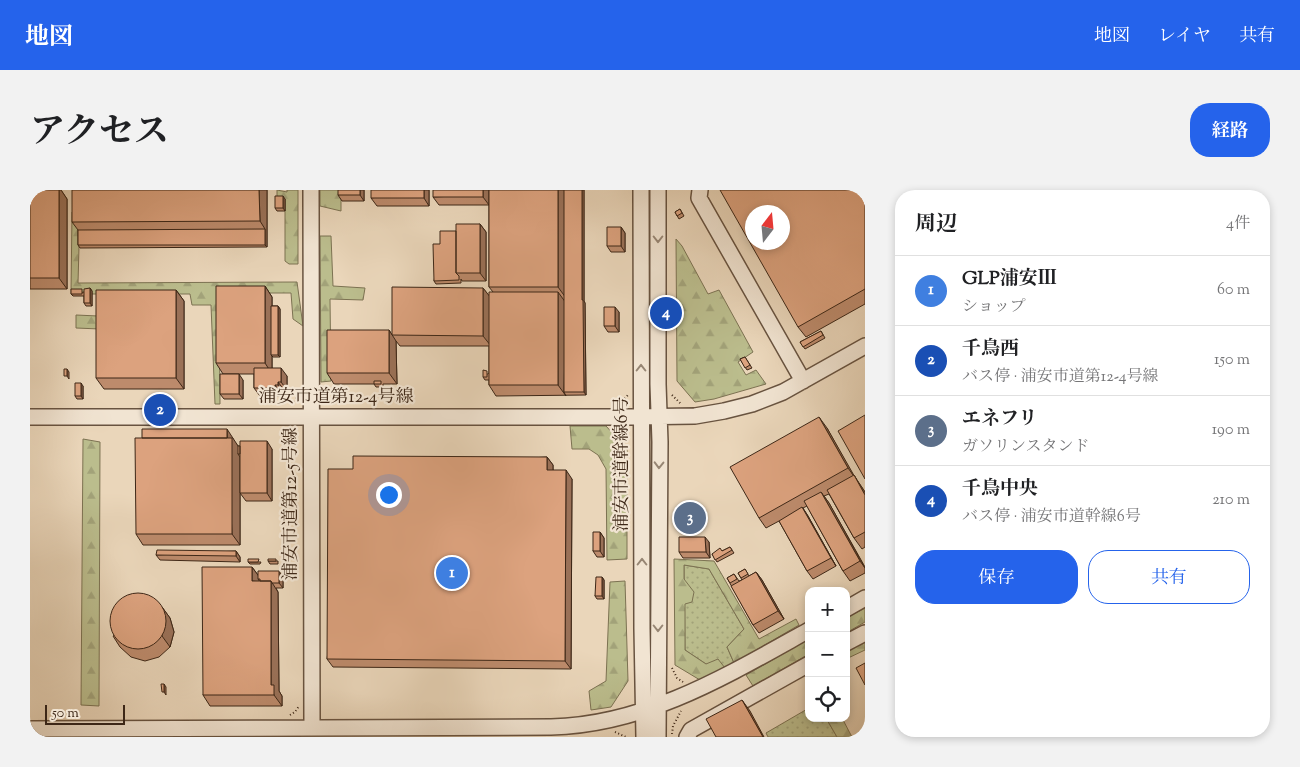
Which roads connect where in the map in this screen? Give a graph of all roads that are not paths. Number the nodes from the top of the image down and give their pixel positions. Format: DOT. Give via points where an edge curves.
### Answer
graph roads {
  1 [pos="311,190"];
  2 [pos="641,190"];
  3 [pos="658,190"];
  4 [pos="700,190"];
  5 [pos="865,346"];
  6 [pos="803,381"];
  7 [pos="311,416"];
  8 [pos="642,416"];
  9 [pos="30,417"];
  10 [pos="659,417"];
  11 [pos="865,598"];
  12 [pos="850,607"];
  13 [pos="805,632"];
  14 [pos="865,633"];
  15 [pos="850,641"];
  16 [pos="805,666"];
  17 [pos="650,707"];
  18 [pos="312,728"];
  19 [pos="30,729"];
  20 [pos="135,733"];
  21 [pos="644,737"];
  22 [pos="658,737"];
  23 [pos="687,737"];
  1 -- 7 [label="street, 浦安市道第12-5号線"];
  8 -- 2 [label="street, 浦安市道幹線6号, one-way"];
  3 -- 10 [label="street, 浦安市道幹線6号, one-way"];
  4 -- 6 [label="street" via="699,198"];
  5 -- 6 [label="street, 浦安市道第12-4号線"];
  6 -- 10 [label="street, 浦安市道第12-4号線" via="739,408 694,416"];
  7 -- 8 [label="street, 浦安市道第12-4号線"];
  7 -- 9 [label="street, 浦安市道第12-4号線"];
  7 -- 18 [label="street, 浦安市道第12-5号線"];
  8 -- 10 [label="street, 浦安市道第12-4号線"];
  17 -- 8 [label="street, 浦安市道幹線6号, one-way"];
  10 -- 17 [label="street, 浦安市道幹線6号, one-way"];
  11 -- 12 [label="street"];
  13 -- 17 [label="street" via="718,681"];
  14 -- 15 [label="street"];
  16 -- 23 [label="street" via="691,730"];
  17 -- 18 [label="street" via="597,722 561,727"];
  17 -- 21 [label="street, 浦安市道幹線6号"];
  17 -- 22 [label="street, 浦安市道幹線6号"];
  18 -- 20 [label="street"];
  19 -- 20 [label="street"];
}
